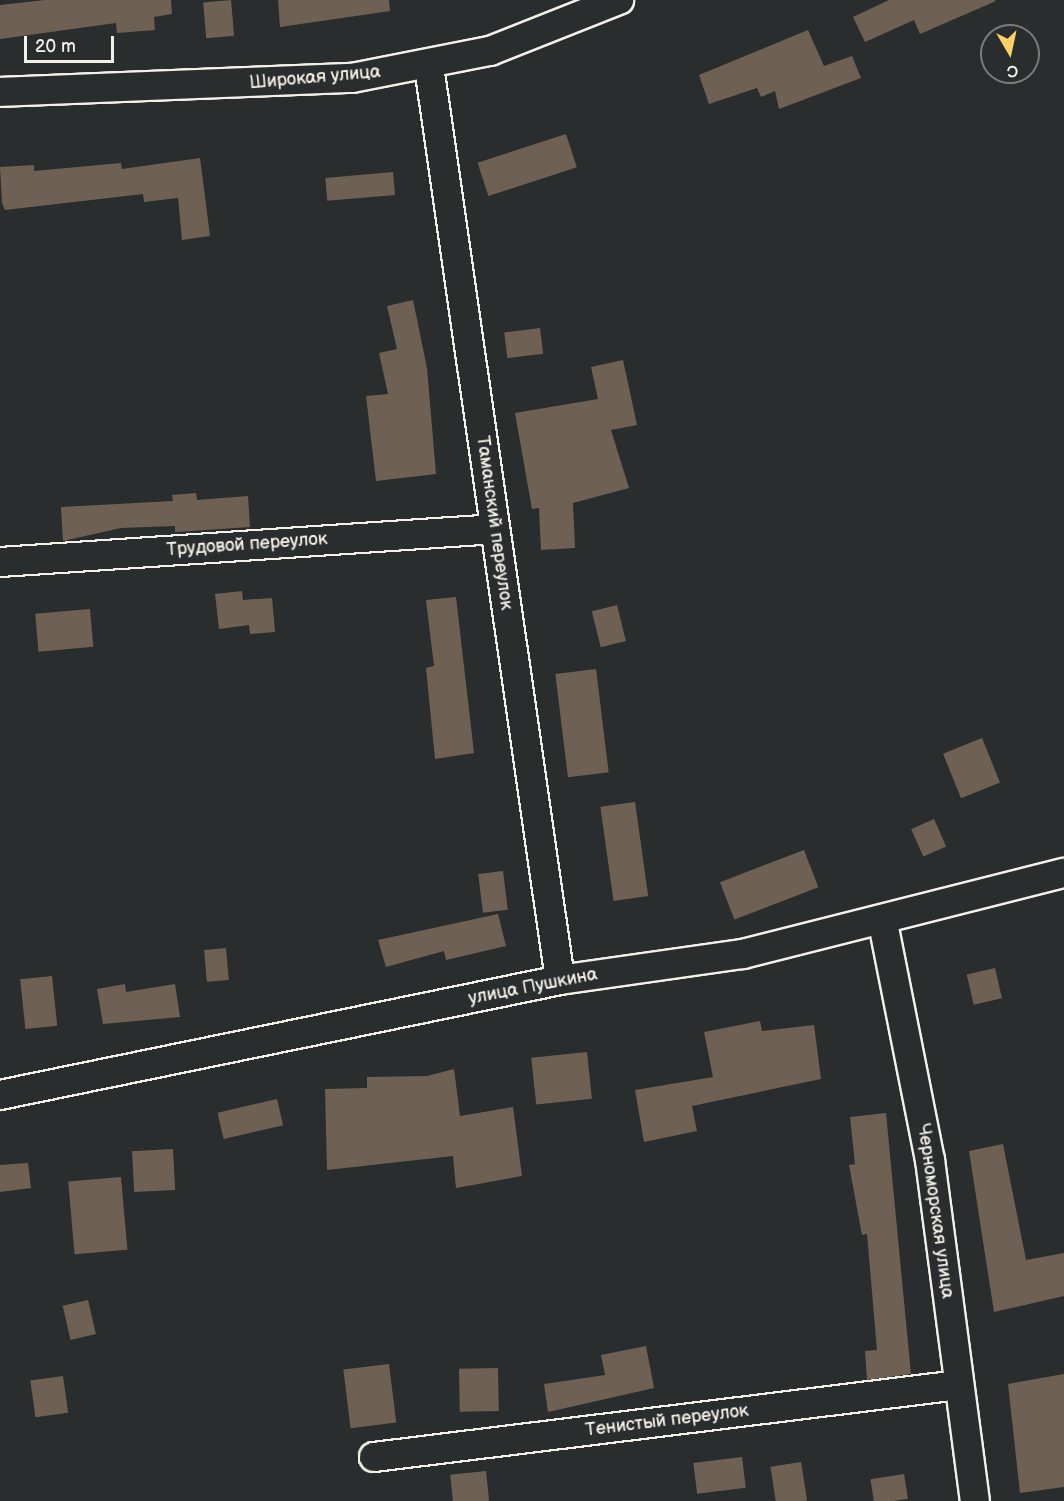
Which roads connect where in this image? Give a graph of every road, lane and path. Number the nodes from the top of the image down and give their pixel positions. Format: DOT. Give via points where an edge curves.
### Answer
graph roads {
  1 [pos="619,0"];
  2 [pos="429,66"];
  3 [pos="0,92"];
  4 [pos="494,529"];
  5 [pos="0,562"];
  6 [pos="1064,873"];
  7 [pos="883,923"];
  8 [pos="560,980"];
  9 [pos="0,1095"];
  10 [pos="959,1385"];
  11 [pos="374,1457"];
  12 [pos="975,1501"];
  1 -- 2 [label="street, Широкая улица" via="490,51"];
  2 -- 3 [label="street, Широкая улица" via="340,78"];
  2 -- 4 [label="street, Таманский переулок"];
  4 -- 5 [label="street, Трудовой переулок"];
  4 -- 8 [label="street, Таманский переулок"];
  6 -- 7 [label="street, улица Пушкина"];
  7 -- 8 [label="street, улица Пушкина" via="743,954"];
  7 -- 10 [label="street, Черноморская улица" via="930,1160"];
  8 -- 9 [label="street, улица Пушкина"];
  10 -- 11 [label="street, Тенистый переулок"];
  10 -- 12 [label="street, Черноморская улица"];
}
